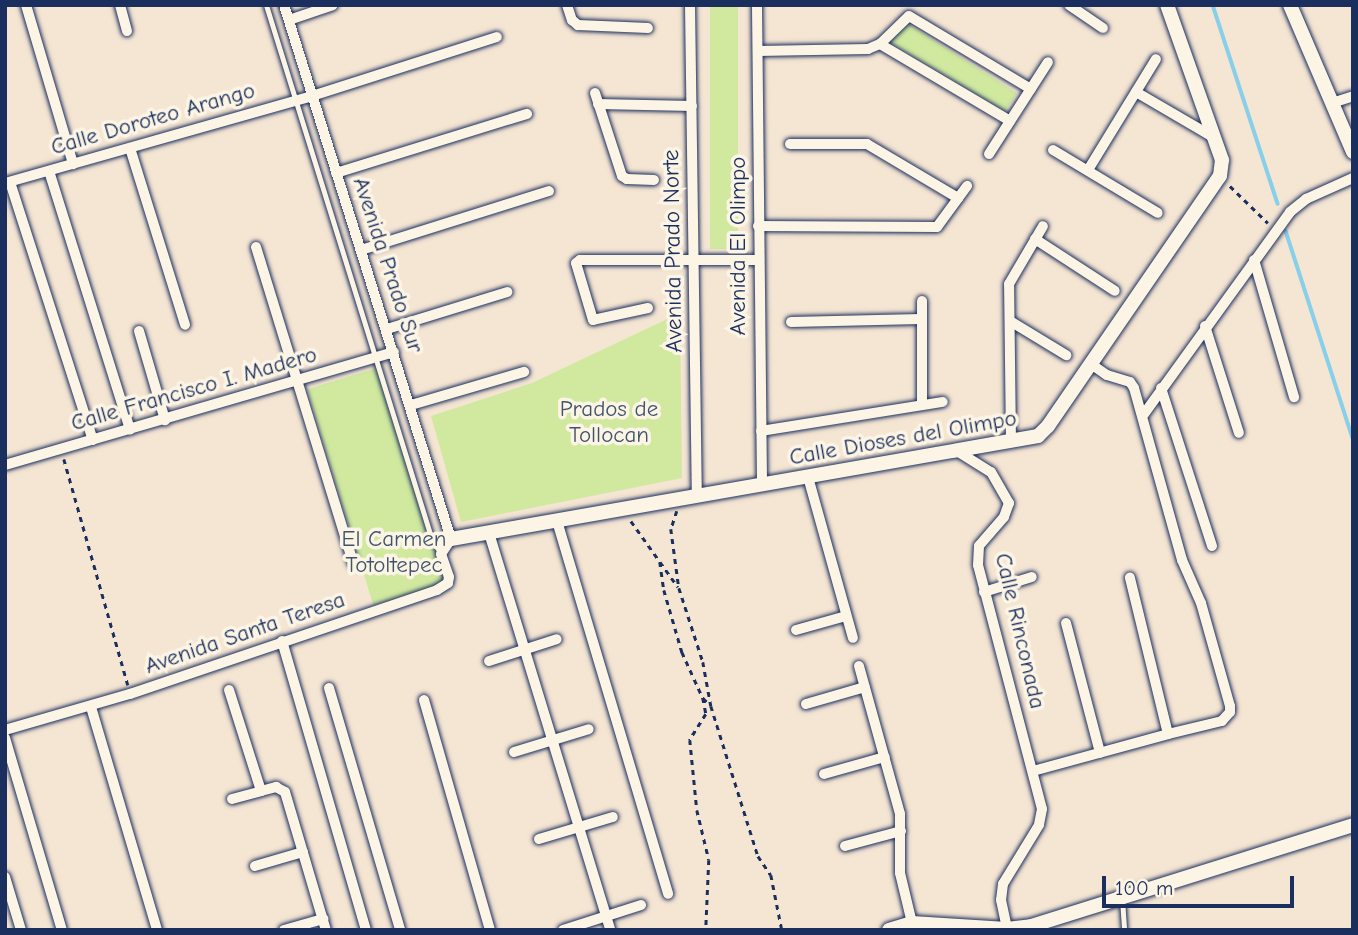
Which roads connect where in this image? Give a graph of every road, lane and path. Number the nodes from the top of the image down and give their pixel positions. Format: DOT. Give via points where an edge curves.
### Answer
graph roads {
  1 [pos="26,5"];
  2 [pos="120,5"];
  3 [pos="266,5"];
  4 [pos="284,5"];
  5 [pos="333,5"];
  6 [pos="567,5"];
  7 [pos="690,5"];
  8 [pos="757,5"];
  9 [pos="1167,5"];
  10 [pos="1290,5"];
  11 [pos="1075,7"];
  12 [pos="289,20"];
  13 [pos="648,28"];
  14 [pos="1103,28"];
  15 [pos="127,31"];
  16 [pos="497,37"];
  17 [pos="880,44"];
  18 [pos="758,51"];
  19 [pos="1156,60"];
  20 [pos="1048,62"];
  21 [pos="1031,89"];
  22 [pos="1136,92"];
  23 [pos="312,96"];
  24 [pos="1353,96"];
  25 [pos="296,101"];
  26 [pos="1332,103"];
  27 [pos="692,106"];
  28 [pos="527,114"];
  29 [pos="1010,121"];
  30 [pos="1213,137"];
  31 [pos="790,144"];
  32 [pos="130,148"];
  33 [pos="1053,150"];
  34 [pos="1353,152"];
  35 [pos="989,154"];
  36 [pos="73,164"];
  37 [pos="1088,170"];
  38 [pos="48,171"];
  39 [pos="337,173"];
  40 [pos="1220,176"];
  41 [pos="1353,178"];
  42 [pos="654,180"];
  43 [pos="9,184"];
  44 [pos="967,186"];
  45 [pos="549,191"];
  46 [pos="958,198"];
  47 [pos="1158,213"];
  48 [pos="758,226"];
  49 [pos="1043,226"];
  50 [pos="1275,230"];
  51 [pos="1035,239"];
  52 [pos="256,247"];
  53 [pos="361,250"];
  54 [pos="693,260"];
  55 [pos="758,260"];
  56 [pos="1254,260"];
  57 [pos="1115,290"];
  58 [pos="507,292"];
  59 [pos="922,301"];
  60 [pos="648,308"];
  61 [pos="921,319"];
  62 [pos="791,321"];
  63 [pos="1010,321"];
  64 [pos="185,325"];
  65 [pos="1205,326"];
  66 [pos="387,329"];
  67 [pos="139,331"];
  68 [pos="394,352"];
  69 [pos="1066,355"];
  70 [pos="377,357"];
  71 [pos="1091,364"];
  72 [pos="524,372"];
  73 [pos="297,382"];
  74 [pos="1161,388"];
  75 [pos="1294,397"];
  76 [pos="943,402"];
  77 [pos="411,405"];
  78 [pos="922,405"];
  79 [pos="1144,414"];
  80 [pos="166,420"];
  81 [pos="130,430"];
  82 [pos="761,431"];
  83 [pos="1239,433"];
  84 [pos="93,440"];
  85 [pos="1011,442"];
  86 [pos="61,449"];
  87 [pos="957,451"];
  88 [pos="5,465"];
  89 [pos="808,477"];
  90 [pos="762,486"];
  91 [pos="690,497"];
  92 [pos="625,509"];
  93 [pos="557,522"];
  94 [pos="489,533"];
  95 [pos="451,539"];
  96 [pos="1212,546"];
  97 [pos="440,554"];
  98 [pos="660,562"];
  99 [pos="353,563"];
  100 [pos="1032,577"];
  101 [pos="1130,578"];
  102 [pos="679,588"];
  103 [pos="985,592"];
  104 [pos="846,617"];
  105 [pos="1066,623"];
  106 [pos="796,630"];
  107 [pos="853,638"];
  108 [pos="557,639"];
  109 [pos="282,641"];
  110 [pos="525,649"];
  111 [pos="489,661"];
  112 [pos="859,666"];
  113 [pos="865,687"];
  114 [pos="329,688"];
  115 [pos="229,690"];
  116 [pos="130,694"];
  117 [pos="703,698"];
  118 [pos="424,700"];
  119 [pos="806,704"];
  120 [pos="91,706"];
  121 [pos="711,706"];
  122 [pos="589,729"];
  123 [pos="5,730"];
  124 [pos="1167,731"];
  125 [pos="5,738"];
  126 [pos="552,740"];
  127 [pos="514,752"];
  128 [pos="1100,753"];
  129 [pos="885,757"];
  130 [pos="1033,771"];
  131 [pos="824,774"];
  132 [pos="261,791"];
  133 [pos="232,799"];
  134 [pos="612,817"];
  135 [pos="1352,827"];
  136 [pos="579,828"];
  137 [pos="901,831"];
  138 [pos="539,839"];
  139 [pos="845,845"];
  140 [pos="303,852"];
  141 [pos="254,866"];
  142 [pos="5,877"];
  143 [pos="668,894"];
  144 [pos="1122,899"];
  145 [pos="641,905"];
  146 [pos="607,917"];
  147 [pos="912,923"];
  148 [pos="325,925"];
  149 [pos="973,928"];
  150 [pos="1031,928"];
  151 [pos="1007,929"];
  152 [pos="21,930"];
  153 [pos="62,930"];
  154 [pos="157,930"];
  155 [pos="284,930"];
  156 [pos="366,930"];
  157 [pos="400,930"];
  158 [pos="490,930"];
  159 [pos="563,930"];
  160 [pos="610,930"];
  161 [pos="705,930"];
  162 [pos="782,930"];
  163 [pos="889,930"];
  164 [pos="1124,930"];
  1 -- 36 [label="street"];
  2 -- 15 [label="street"];
  3 -- 25 [label="lane"];
  4 -- 12 [label="street, Avenida Prado Sur"];
  5 -- 12 [label="street"];
  6 -- 13 [label="street" via="578,25"];
  7 -- 27 [label="street, Avenida Prado Norte"];
  8 -- 18 [label="street, Avenida El Olimpo"];
  9 -- 30 [label="main road"];
  10 -- 26 [label="main road"];
  11 -- 14 [label="street"];
  12 -- 23 [label="street, Avenida Prado Sur"];
  16 -- 23 [label="street, Calle Doroteo Arango"];
  17 -- 18 [label="street" via="861,50"];
  17 -- 21 [label="street" via="905,18 914,17"];
  17 -- 29 [label="street"];
  18 -- 48 [label="street, Avenida El Olimpo"];
  19 -- 22 [label="street"];
  20 -- 21 [label="street"];
  21 -- 29 [label="street"];
  22 -- 30 [label="street"];
  22 -- 37 [label="street"];
  23 -- 25 [label="street, Calle Doroteo Arango"];
  23 -- 39 [label="street, Avenida Prado Sur"];
  24 -- 26 [label="street"];
  25 -- 32 [label="street, Calle Doroteo Arango"];
  25 -- 70 [label="lane"];
  26 -- 34 [label="main road"];
  27 -- 42 [label="street" via="596,99 622,176"];
  27 -- 54 [label="street, Avenida Prado Norte"];
  28 -- 39 [label="street"];
  29 -- 35 [label="street"];
  30 -- 40 [label="main road" via="1222,160"];
  31 -- 46 [label="street" via="867,144"];
  32 -- 36 [label="street, Calle Doroteo Arango"];
  32 -- 64 [label="street"];
  33 -- 37 [label="street"];
  36 -- 38 [label="street, Calle Doroteo Arango"];
  37 -- 47 [label="street"];
  38 -- 43 [label="street, Calle Doroteo Arango"];
  38 -- 81 [label="street"];
  39 -- 53 [label="street, Avenida Prado Sur"];
  40 -- 50 [label="path"];
  40 -- 71 [label="main road, Calle Dioses del Olimpo"];
  41 -- 50 [label="street" via="1297,205"];
  43 -- 84 [label="street"];
  44 -- 46 [label="street"];
  45 -- 53 [label="street"];
  46 -- 48 [label="street" via="937,227"];
  48 -- 55 [label="street, Avenida El Olimpo"];
  49 -- 51 [label="street"];
  50 -- 56 [label="street"];
  51 -- 57 [label="street"];
  51 -- 63 [label="street" via="1009,284"];
  52 -- 73 [label="street"];
  53 -- 66 [label="street, Avenida Prado Sur"];
  54 -- 55 [label="street"];
  54 -- 60 [label="street" via="576,263 593,320"];
  54 -- 91 [label="street, Avenida Prado Norte"];
  55 -- 82 [label="street, Avenida El Olimpo"];
  56 -- 65 [label="street"];
  56 -- 75 [label="street"];
  58 -- 66 [label="street"];
  59 -- 61 [label="street"];
  61 -- 62 [label="street"];
  61 -- 78 [label="street"];
  63 -- 69 [label="street"];
  63 -- 85 [label="street"];
  65 -- 74 [label="street"];
  65 -- 83 [label="street"];
  66 -- 68 [label="street, Avenida Prado Sur"];
  67 -- 80 [label="street"];
  68 -- 70 [label="street, Calle Francisco I. Madero"];
  68 -- 77 [label="street, Avenida Prado Sur"];
  70 -- 73 [label="street, Calle Francisco I. Madero"];
  70 -- 97 [label="lane"];
  71 -- 79 [label="street" via="1130,382"];
  71 -- 85 [label="main road, Calle Dioses del Olimpo" via="1044,431"];
  72 -- 77 [label="street"];
  73 -- 80 [label="street, Calle Francisco I. Madero"];
  73 -- 99 [label="street"];
  74 -- 79 [label="street"];
  74 -- 96 [label="street"];
  76 -- 78 [label="street"];
  77 -- 95 [label="street, Avenida Prado Sur"];
  78 -- 82 [label="street"];
  79 -- 124 [label="street" via="1182,560 1201,603 1230,706 1222,721"];
  80 -- 81 [label="street, Calle Francisco I. Madero"];
  81 -- 84 [label="street, Calle Francisco I. Madero"];
  82 -- 90 [label="street, Avenida El Olimpo"];
  84 -- 86 [label="street, Calle Francisco I. Madero"];
  85 -- 87 [label="main road, Calle Dioses del Olimpo"];
  86 -- 88 [label="street, Calle Francisco I. Madero"];
  86 -- 116 [label="path"];
  87 -- 89 [label="main road, Calle Dioses del Olimpo"];
  87 -- 103 [label="street, Calle Rinconada" via="991,472 1009,503 1004,517 979,546"];
  89 -- 90 [label="main road, Calle Dioses del Olimpo"];
  89 -- 104 [label="street"];
  90 -- 91 [label="main road, Calle Dioses del Olimpo"];
  91 -- 92 [label="main road, Calle Dioses del Olimpo"];
  91 -- 102 [label="path" via="671,529"];
  92 -- 93 [label="main road, Calle Dioses del Olimpo"];
  92 -- 98 [label="path"];
  93 -- 94 [label="main road, Calle Dioses del Olimpo"];
  93 -- 143 [label="street"];
  94 -- 95 [label="main road, Calle Dioses del Olimpo"];
  94 -- 110 [label="street"];
  95 -- 97 [label="street"];
  97 -- 109 [label="street, Avenida Santa Teresa" via="449,577 444,587"];
  98 -- 102 [label="path"];
  98 -- 117 [label="path" via="682,652"];
  100 -- 103 [label="street"];
  101 -- 124 [label="street"];
  102 -- 121 [label="path" via="703,662"];
  103 -- 130 [label="street, Calle Rinconada"];
  104 -- 106 [label="street"];
  104 -- 107 [label="street"];
  105 -- 128 [label="street"];
  108 -- 110 [label="street"];
  109 -- 116 [label="street, Avenida Santa Teresa"];
  109 -- 156 [label="street"];
  110 -- 111 [label="street"];
  110 -- 126 [label="street"];
  112 -- 113 [label="street"];
  113 -- 119 [label="street"];
  113 -- 129 [label="street"];
  114 -- 157 [label="street"];
  115 -- 132 [label="street"];
  116 -- 120 [label="street, Avenida Santa Teresa"];
  117 -- 121 [label="path"];
  117 -- 161 [label="path" via="706,714 690,740 697,810 709,860"];
  118 -- 158 [label="street"];
  120 -- 123 [label="street, Avenida Santa Teresa"];
  120 -- 154 [label="street"];
  121 -- 162 [label="path" via="758,856 771,875"];
  122 -- 126 [label="street"];
  124 -- 128 [label="street"];
  125 -- 153 [label="street"];
  126 -- 127 [label="street"];
  126 -- 136 [label="street"];
  128 -- 130 [label="street"];
  129 -- 131 [label="street"];
  129 -- 137 [label="street"];
  130 -- 151 [label="street, Calle Rinconada" via="1042,817 1003,884"];
  132 -- 133 [label="street"];
  132 -- 140 [label="street" via="276,787 285,792"];
  134 -- 136 [label="street"];
  135 -- 144 [label="main road"];
  136 -- 138 [label="street"];
  136 -- 146 [label="street"];
  137 -- 139 [label="street"];
  137 -- 147 [label="street" via="900,873"];
  140 -- 141 [label="street"];
  140 -- 148 [label="street"];
  142 -- 152 [label="street"];
  144 -- 150 [label="main road"];
  144 -- 164 [label="lane"];
  145 -- 146 [label="street"];
  146 -- 159 [label="street"];
  146 -- 160 [label="street"];
  147 -- 149 [label="main road"];
  147 -- 163 [label="main road"];
  148 -- 155 [label="street"];
  149 -- 151 [label="main road"];
  150 -- 151 [label="main road"];
}
